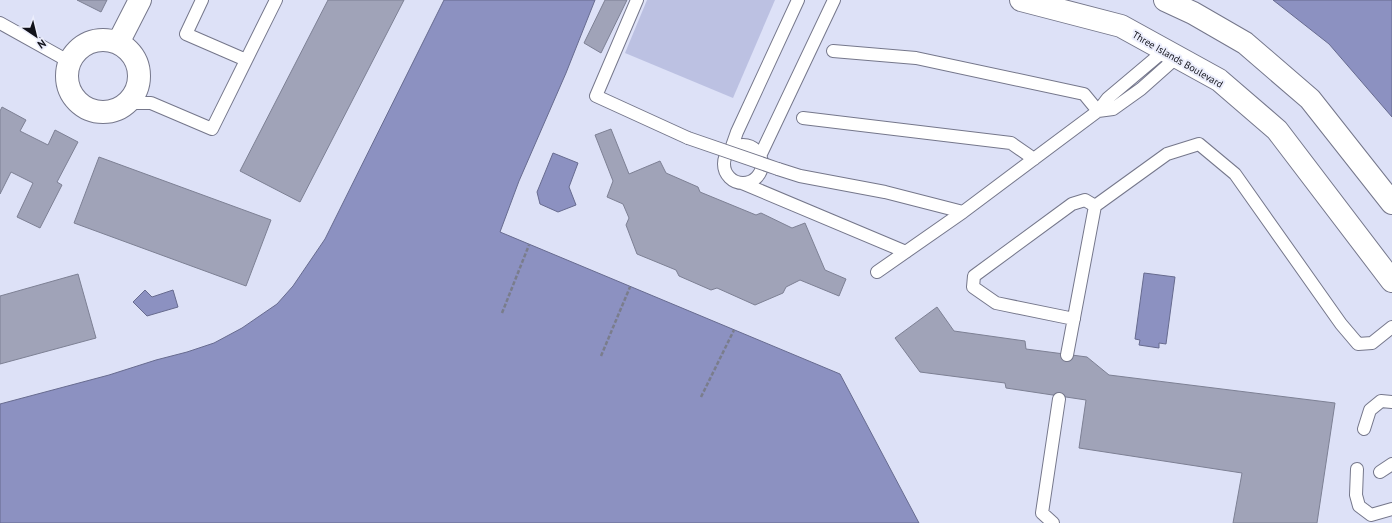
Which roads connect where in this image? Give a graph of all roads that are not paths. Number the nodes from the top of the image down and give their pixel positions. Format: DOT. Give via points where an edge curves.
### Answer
graph roads {
  1 [pos="140,0"];
  2 [pos="202,0"];
  3 [pos="276,0"];
  4 [pos="637,0"];
  5 [pos="798,0"];
  6 [pos="834,0"];
  7 [pos="1021,0"];
  8 [pos="1165,0"];
  9 [pos="0,23"];
  10 [pos="118,43"];
  11 [pos="832,51"];
  12 [pos="1171,54"];
  13 [pos="246,60"];
  14 [pos="70,62"];
  15 [pos="128,103"];
  16 [pos="1098,111"];
  17 [pos="803,118"];
  18 [pos="731,149"];
  19 [pos="760,156"];
  20 [pos="1034,159"];
  21 [pos="742,183"];
  22 [pos="1392,204"];
  23 [pos="1095,206"];
  24 [pos="963,212"];
  25 [pos="906,252"];
  26 [pos="877,272"];
  27 [pos="1392,281"];
  28 [pos="1074,319"];
  29 [pos="1392,327"];
  30 [pos="1067,355"];
  31 [pos="1060,399"];
  32 [pos="1392,402"];
  33 [pos="1364,429"];
  34 [pos="1392,464"];
  35 [pos="1357,469"];
  36 [pos="1380,472"];
  37 [pos="1392,509"];
  38 [pos="1053,523"];
  1 -- 10 [label="street"];
  2 -- 13 [label="lane" via="186,34"];
  3 -- 13 [label="lane"];
  4 -- 24 [label="lane, bridge" via="596,96 688,138 800,176 886,192"];
  5 -- 18 [label="lane"];
  6 -- 19 [label="lane"];
  7 -- 12 [label="street, Three Islands Boulevard" via="1121,26"];
  8 -- 22 [label="street" via="1245,43 1310,99"];
  9 -- 14 [label="lane"];
  10 -- 14 [label="street" via="104,40 90,43 78,50"];
  10 -- 15 [label="street" via="129,51 137,64 139,77 136,91"];
  11 -- 16 [label="lane" via="916,58 1084,94"];
  12 -- 16 [label="lane" via="1108,98"];
  12 -- 27 [label="street, Three Islands Boulevard" via="1219,80 1276,130"];
  13 -- 15 [label="lane" via="212,129 151,103"];
  14 -- 15 [label="street" via="67,76 69,90 82,106 102,113 116,110"];
  16 -- 20 [label="lane"];
  17 -- 20 [label="lane" via="1011,143"];
  18 -- 19 [label="lane" via="748,145 758,151"];
  18 -- 21 [label="lane" via="724,166 726,173 730,178"];
  19 -- 21 [label="lane" via="760,172 753,180"];
  20 -- 24 [label="lane"];
  21 -- 25 [label="lane"];
  23 -- 28 [label="lane"];
  23 -- 28 [label="lane" via="1085,200 1072,204 974,276 973,287 996,303"];
  23 -- 29 [label="lane" via="1167,154 1199,144 1235,174 1341,324 1358,344 1372,343"];
  24 -- 25 [label="lane"];
  25 -- 26 [label="lane"];
  28 -- 30 [label="lane"];
  31 -- 38 [label="lane" via="1042,513"];
  32 -- 33 [label="lane" via="1381,401 1370,410"];
  34 -- 36 [label="lane"];
  35 -- 37 [label="lane" via="1356,495 1359,506 1371,515"];
}
